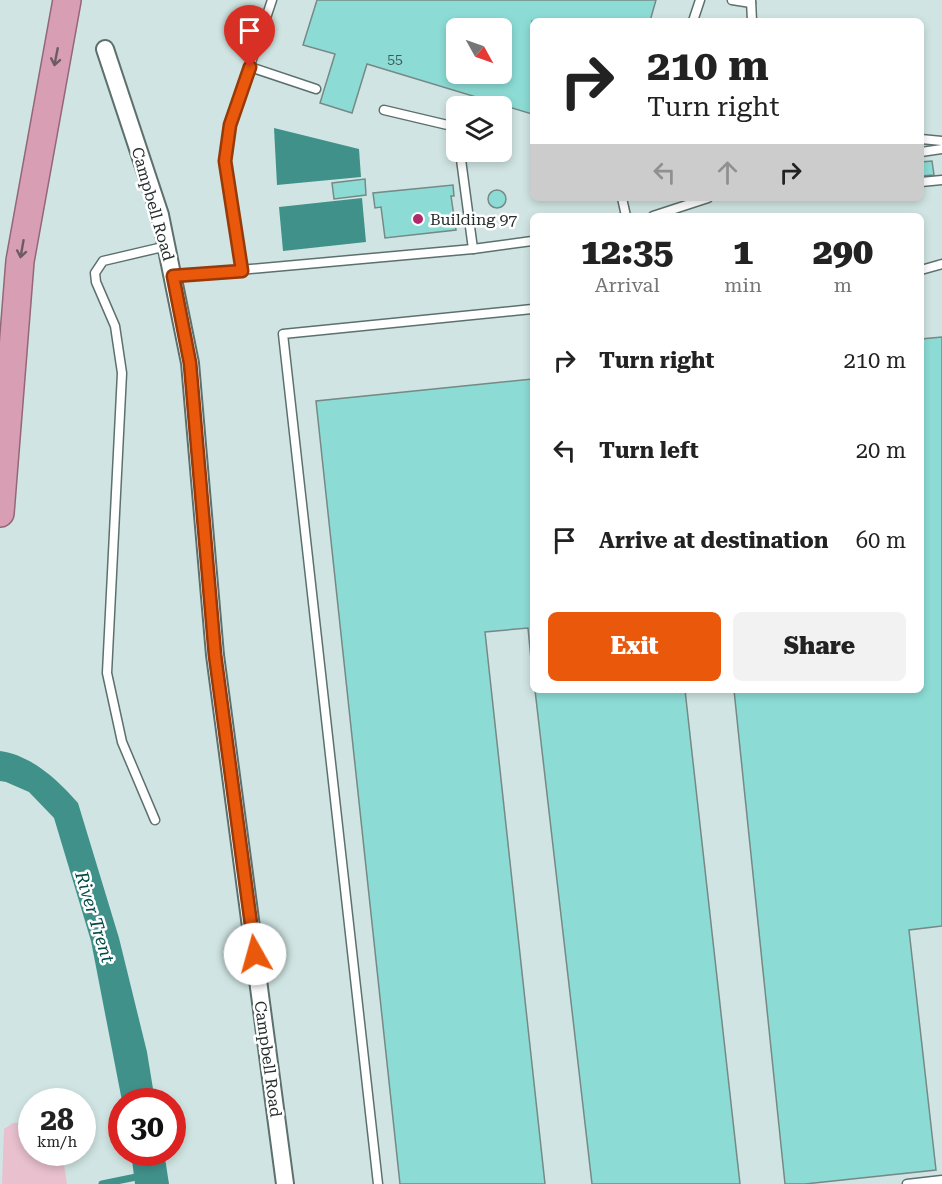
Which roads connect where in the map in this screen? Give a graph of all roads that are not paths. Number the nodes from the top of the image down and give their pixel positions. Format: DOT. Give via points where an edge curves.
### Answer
graph roads {
  1 [pos="67,0"];
  2 [pos="272,0"];
  3 [pos="700,0"];
  4 [pos="732,0"];
  5 [pos="751,2"];
  6 [pos="694,18"];
  7 [pos="752,18"];
  8 [pos="105,49"];
  9 [pos="250,67"];
  10 [pos="316,89"];
  11 [pos="384,110"];
  12 [pos="446,125"];
  13 [pos="924,139"];
  14 [pos="942,141"];
  15 [pos="942,149"];
  16 [pos="924,152"];
  17 [pos="461,162"];
  18 [pos="942,180"];
  19 [pos="924,182"];
  20 [pos="699,201"];
  21 [pos="662,213"];
  22 [pos="530,241"];
  23 [pos="167,246"];
  24 [pos="473,249"];
  25 [pos="942,264"];
  26 [pos="924,269"];
  27 [pos="242,271"];
  28 [pos="173,276"];
  29 [pos="530,309"];
  30 [pos="0,513"];
  31 [pos="155,820"];
  32 [pos="942,1180"];
  33 [pos="285,1184"];
  34 [pos="378,1184"];
  35 [pos="907,1184"];
  1 -- 30 [label="highway, one-way" via="20,261"];
  2 -- 9 [label="lane"];
  3 -- 6 [label="lane"];
  4 -- 5 [label="lane"];
  5 -- 7 [label="lane"];
  8 -- 23 [label="street, Campbell Road"];
  9 -- 10 [label="lane"];
  9 -- 27 [label="lane" via="230,125 225,161"];
  11 -- 12 [label="lane"];
  13 -- 14 [label="lane"];
  15 -- 16 [label="lane"];
  17 -- 24 [label="lane"];
  18 -- 19 [label="lane"];
  20 -- 21 [label="lane"];
  22 -- 24 [label="lane"];
  23 -- 28 [label="street, Campbell Road"];
  23 -- 31 [label="lane" via="111,258 103,261 95,273 115,326 122,374 107,673 122,742"];
  24 -- 27 [label="lane"];
  25 -- 26 [label="lane"];
  27 -- 28 [label="lane"];
  28 -- 33 [label="street, Campbell Road" via="190,363 215,655"];
  29 -- 34 [label="lane" via="283,334"];
  32 -- 35 [label="lane"];
}
